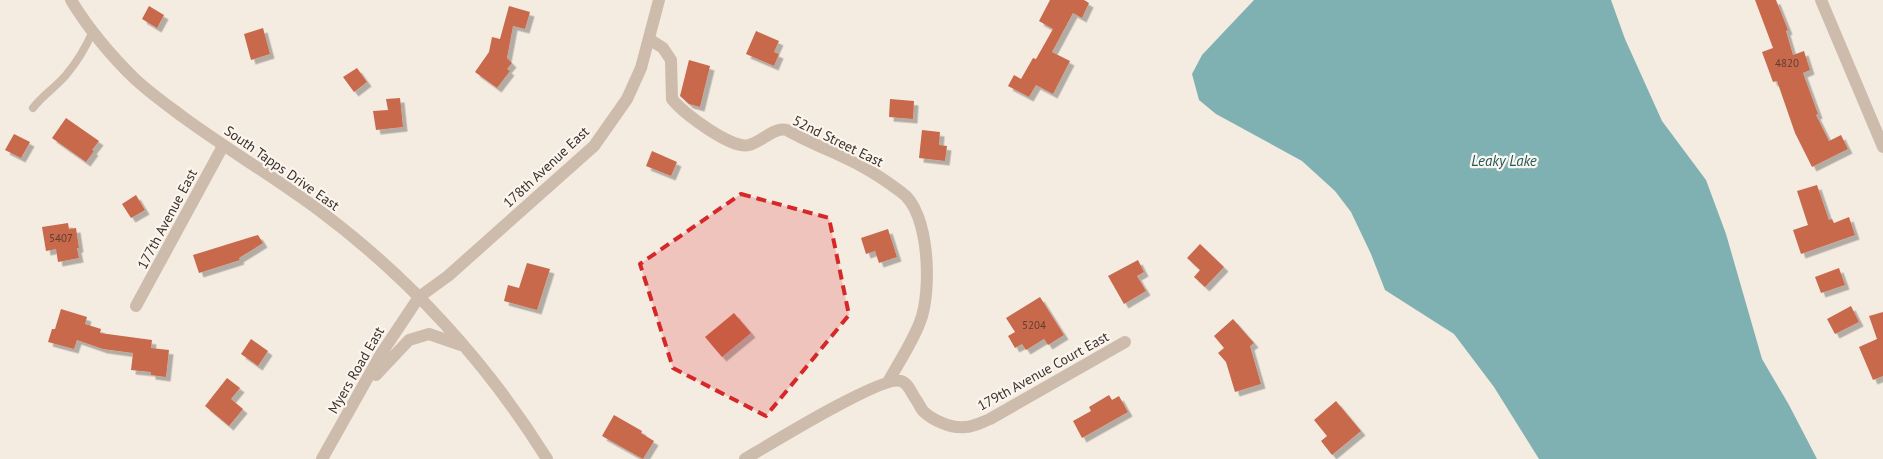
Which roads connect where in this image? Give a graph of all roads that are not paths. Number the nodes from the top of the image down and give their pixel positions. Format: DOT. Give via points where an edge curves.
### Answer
graph roads {
  1 [pos="71,0"];
  2 [pos="659,0"];
  3 [pos="1821,0"];
  4 [pos="93,32"];
  5 [pos="649,39"];
  6 [pos="33,108"];
  7 [pos="223,146"];
  8 [pos="1883,147"];
  9 [pos="419,297"];
  10 [pos="136,306"];
  11 [pos="1125,342"];
  12 [pos="462,345"];
  13 [pos="888,382"];
  14 [pos="362,389"];
  15 [pos="322,459"];
  16 [pos="546,459"];
  17 [pos="745,459"];
  1 -- 4 [label="street, South Tapps Drive East"];
  2 -- 5 [label="street, 178th Avenue East"];
  3 -- 8 [label="street"];
  4 -- 6 [label="lane" via="68,73"];
  4 -- 7 [label="street, South Tapps Drive East" via="135,79"];
  5 -- 9 [label="street, 178th Avenue East" via="627,99 594,146 448,276"];
  5 -- 13 [label="street, 52nd Street East" via="663,48 671,60 672,99 717,134 743,146 759,142 778,130 787,130 864,167 912,202 922,231 927,284 925,302 916,329"];
  7 -- 9 [label="street, South Tapps Drive East" via="322,212"];
  7 -- 10 [label="street, 177th Avenue East"];
  9 -- 12 [label="street, South Tapps Drive East"];
  9 -- 14 [label="street, Myers Road East"];
  11 -- 13 [label="street, 179th Avenue Court East" via="990,418 965,427 944,424 932,418 906,383 901,380"];
  12 -- 14 [label="street" via="429,334 409,340"];
  12 -- 16 [label="street, South Tapps Drive East" via="501,393"];
  13 -- 17 [label="street" via="822,414"];
  14 -- 15 [label="street, Myers Road East"];
}
